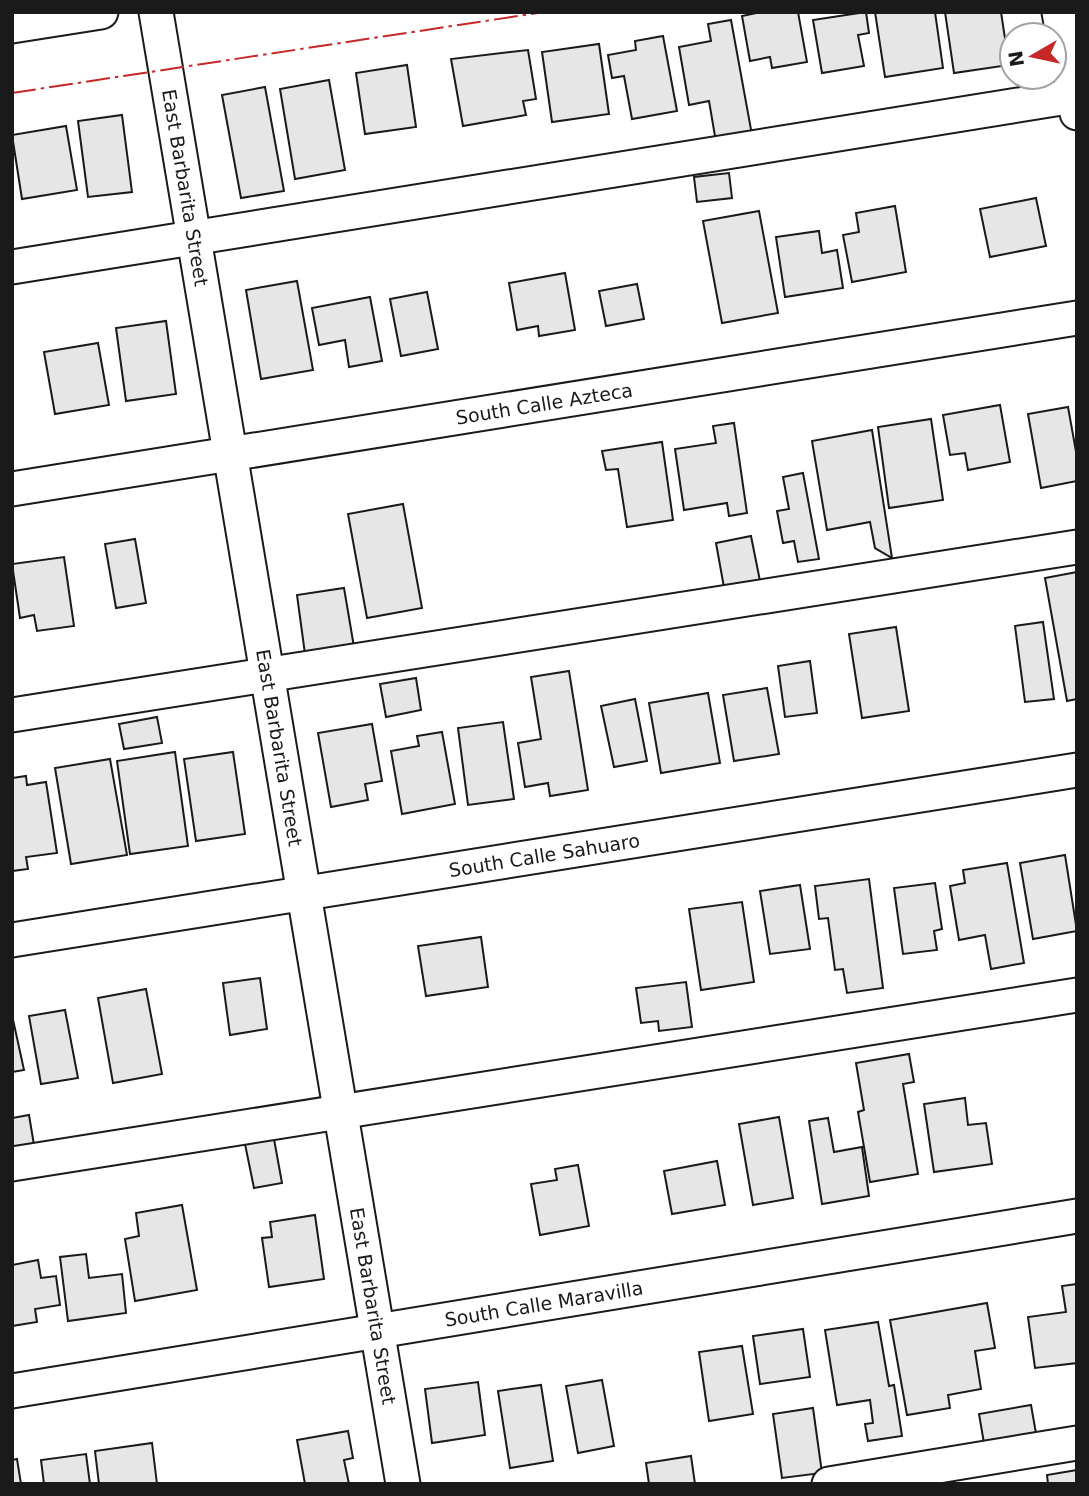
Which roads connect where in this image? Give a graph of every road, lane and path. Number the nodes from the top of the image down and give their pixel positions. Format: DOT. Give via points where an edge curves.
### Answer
graph roads {
  1 [pos="101,12"];
  2 [pos="156,12"];
  3 [pos="1059,12"];
  4 [pos="12,26"];
  5 [pos="1075,105"];
  6 [pos="194,240"];
  7 [pos="12,267"];
  8 [pos="1077,318"];
  9 [pos="229,452"];
  10 [pos="12,489"];
  11 [pos="1077,547"];
  12 [pos="267,675"];
  13 [pos="12,715"];
  14 [pos="1077,770"];
  15 [pos="302,894"];
  16 [pos="12,940"];
  17 [pos="1077,995"];
  18 [pos="340,1111"];
  19 [pos="12,1164"];
  20 [pos="1077,1216"];
  21 [pos="377,1330"];
  22 [pos="12,1391"];
  23 [pos="1077,1443"];
  24 [pos="403,1484"];
  25 [pos="829,1484"];
  1 -- 4 [label="street"];
  2 -- 6 [label="street, East Barbarita Street"];
  3 -- 5 [label="street"];
  5 -- 6 [label="street"];
  6 -- 7 [label="street"];
  6 -- 9 [label="street, East Barbarita Street"];
  8 -- 9 [label="street, South Calle Azteca"];
  9 -- 10 [label="street, South Calle Azteca"];
  9 -- 12 [label="street, East Barbarita Street"];
  11 -- 12 [label="street"];
  12 -- 13 [label="street"];
  12 -- 15 [label="street, East Barbarita Street"];
  14 -- 15 [label="street, South Calle Sahuaro"];
  15 -- 16 [label="street, South Calle Sahuaro"];
  15 -- 18 [label="street, East Barbarita Street"];
  17 -- 18 [label="street"];
  18 -- 19 [label="street"];
  18 -- 21 [label="street, East Barbarita Street"];
  20 -- 21 [label="street, South Calle Maravilla"];
  21 -- 22 [label="street, South Calle Maravilla"];
  21 -- 24 [label="street, East Barbarita Street"];
  23 -- 25 [label="street"];
}
